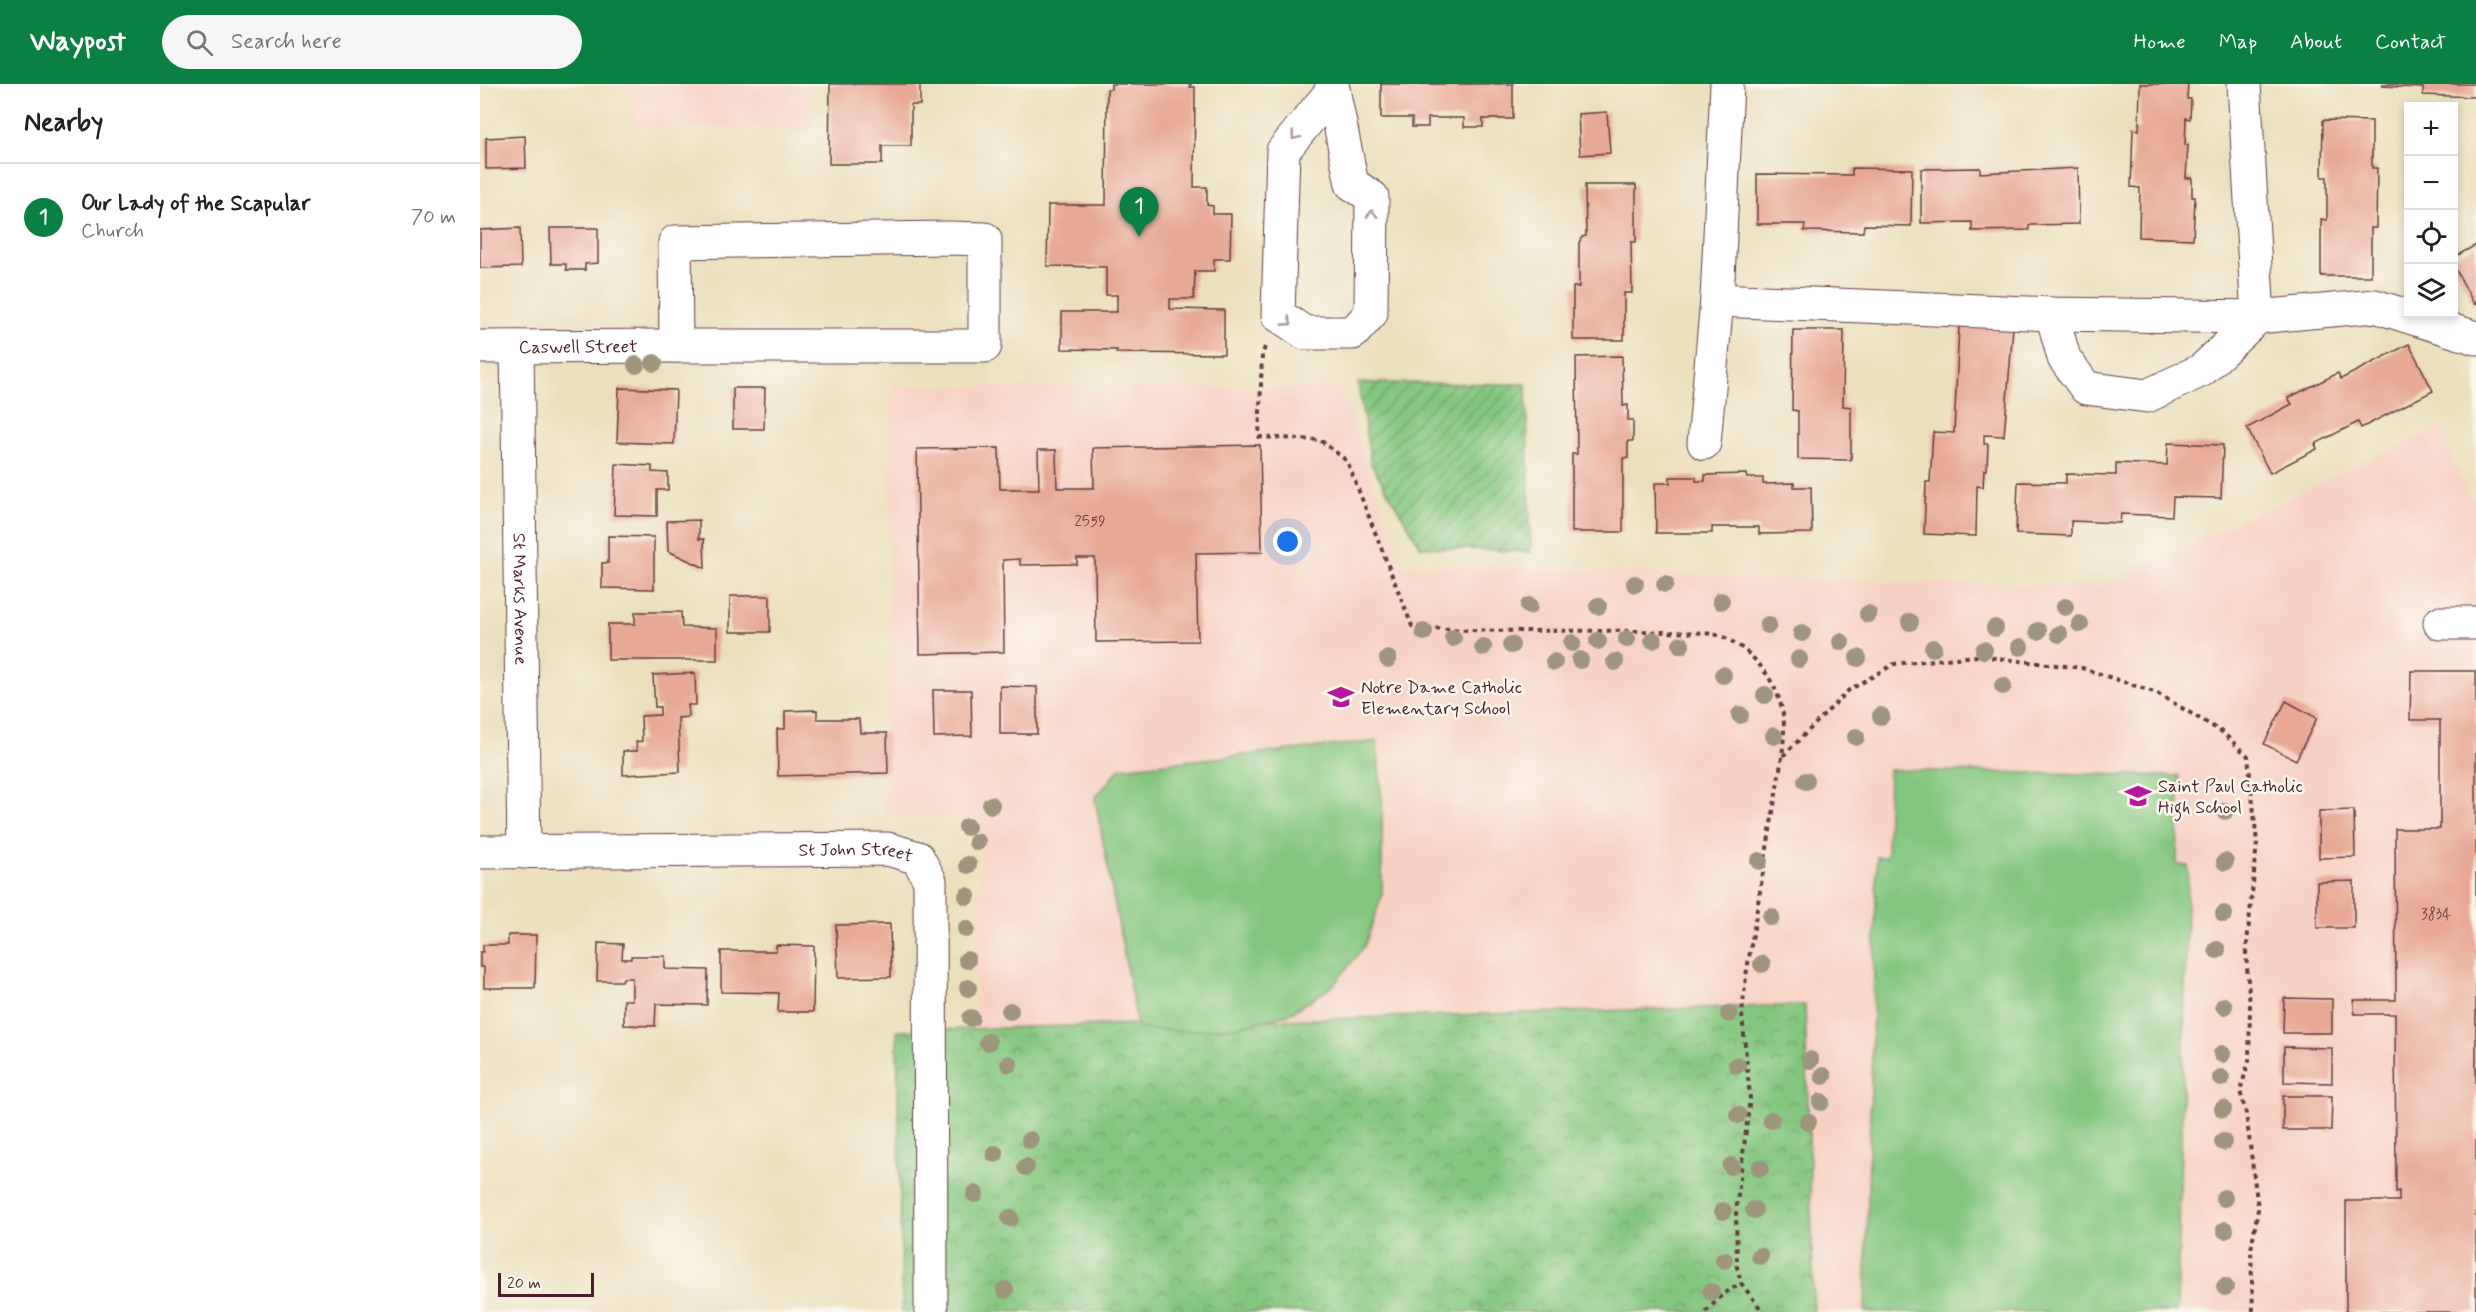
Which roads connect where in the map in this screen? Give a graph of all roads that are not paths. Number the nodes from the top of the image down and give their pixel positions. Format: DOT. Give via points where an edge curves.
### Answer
graph roads {
  1 [pos="1727,84"];
  2 [pos="2244,84"];
  3 [pos="1332,87"];
  4 [pos="1717,300"];
  5 [pos="2052,314"];
  6 [pos="2258,317"];
  7 [pos="2476,338"];
  8 [pos="676,346"];
  9 [pos="480,347"];
  10 [pos="517,347"];
  11 [pos="1704,443"];
  12 [pos="2440,623"];
  13 [pos="2476,623"];
  14 [pos="480,852"];
  15 [pos="524,852"];
  16 [pos="931,1312"];
  1 -- 4 [label="street"];
  2 -- 6 [label="street"];
  3 -- 3 [label="street, one-way" via="1283,151 1278,315 1305,333 1353,333 1371,313 1372,197 1352,184"];
  4 -- 5 [label="street"];
  4 -- 11 [label="street"];
  5 -- 6 [label="street"];
  5 -- 6 [label="street" via="2064,358 2086,388 2148,396 2202,370"];
  6 -- 7 [label="street" via="2375,306"];
  8 -- 8 [label="street, Caswell Street" via="986,346 985,239 675,242"];
  8 -- 10 [label="street, Caswell Street"];
  9 -- 10 [label="street, Caswell Street"];
  10 -- 15 [label="street, St Marks Avenue"];
  12 -- 13 [label="street"];
  14 -- 15 [label="street, St John Street"];
  15 -- 16 [label="street, St John Street" via="888,849 918,858 930,881"];
}
